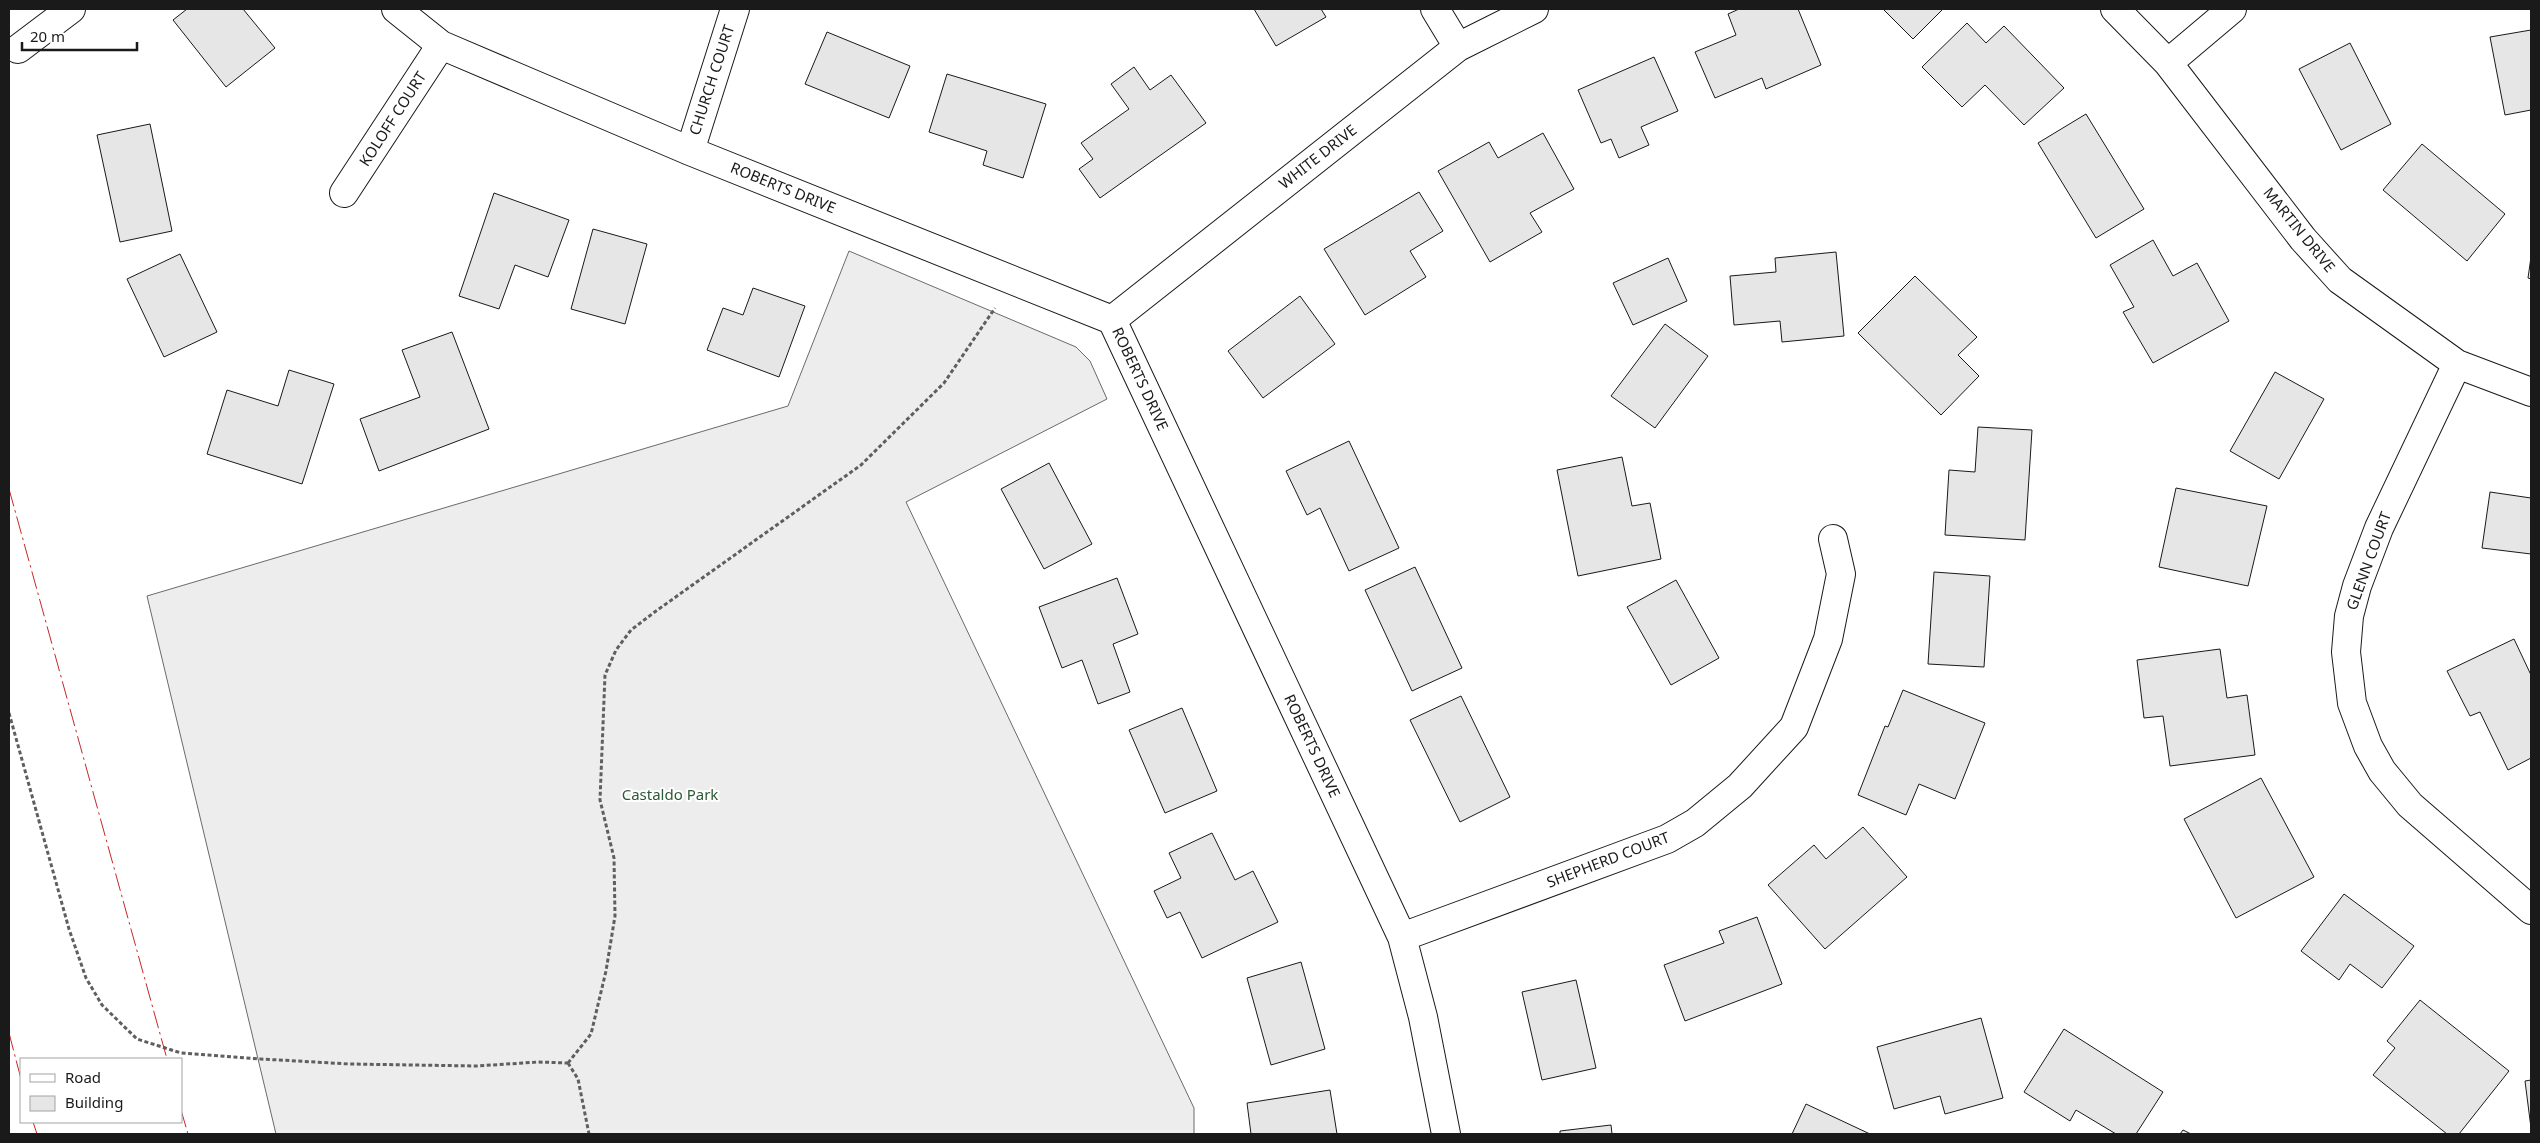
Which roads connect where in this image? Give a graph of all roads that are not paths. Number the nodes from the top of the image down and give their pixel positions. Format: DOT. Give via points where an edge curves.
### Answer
graph roads {
  1 [pos="71,9"];
  2 [pos="396,9"];
  3 [pos="735,9"];
  4 [pos="1435,9"];
  5 [pos="1534,9"];
  6 [pos="2116,9"];
  7 [pos="2232,9"];
  8 [pos="441,45"];
  9 [pos="1458,47"];
  10 [pos="18,50"];
  11 [pos="2168,63"];
  12 [pos="690,151"];
  13 [pos="344,193"];
  14 [pos="1112,320"];
  15 [pos="2457,364"];
  16 [pos="2531,392"];
  17 [pos="1833,539"];
  18 [pos="2531,910"];
  19 [pos="1402,937"];
  20 [pos="1446,1134"];
  1 -- 10 [label="street"];
  2 -- 8 [label="street, ROBERTS DRIVE"];
  3 -- 12 [label="street, CHURCH COURT"];
  4 -- 9 [label="street"];
  5 -- 9 [label="street, WHITE DRIVE"];
  6 -- 11 [label="street, MARTIN DRIVE"];
  7 -- 11 [label="street"];
  8 -- 12 [label="street, ROBERTS DRIVE"];
  8 -- 13 [label="street, KOLOFF COURT"];
  9 -- 14 [label="street, WHITE DRIVE"];
  11 -- 15 [label="street, MARTIN DRIVE" via="2303,239 2340,280"];
  12 -- 14 [label="street, ROBERTS DRIVE"];
  14 -- 19 [label="street, ROBERTS DRIVE"];
  15 -- 16 [label="street, MARTIN DRIVE"];
  15 -- 18 [label="street, GLENN COURT" via="2379,528 2357,586 2349,616 2346,652 2352,704 2368,746 2382,771 2410,805"];
  17 -- 19 [label="street, SHEPHERD COURT" via="1841,574 1828,639 1794,726 1740,786 1695,823 1667,839"];
  19 -- 20 [label="street, ROBERTS DRIVE" via="1423,1017"];
}
